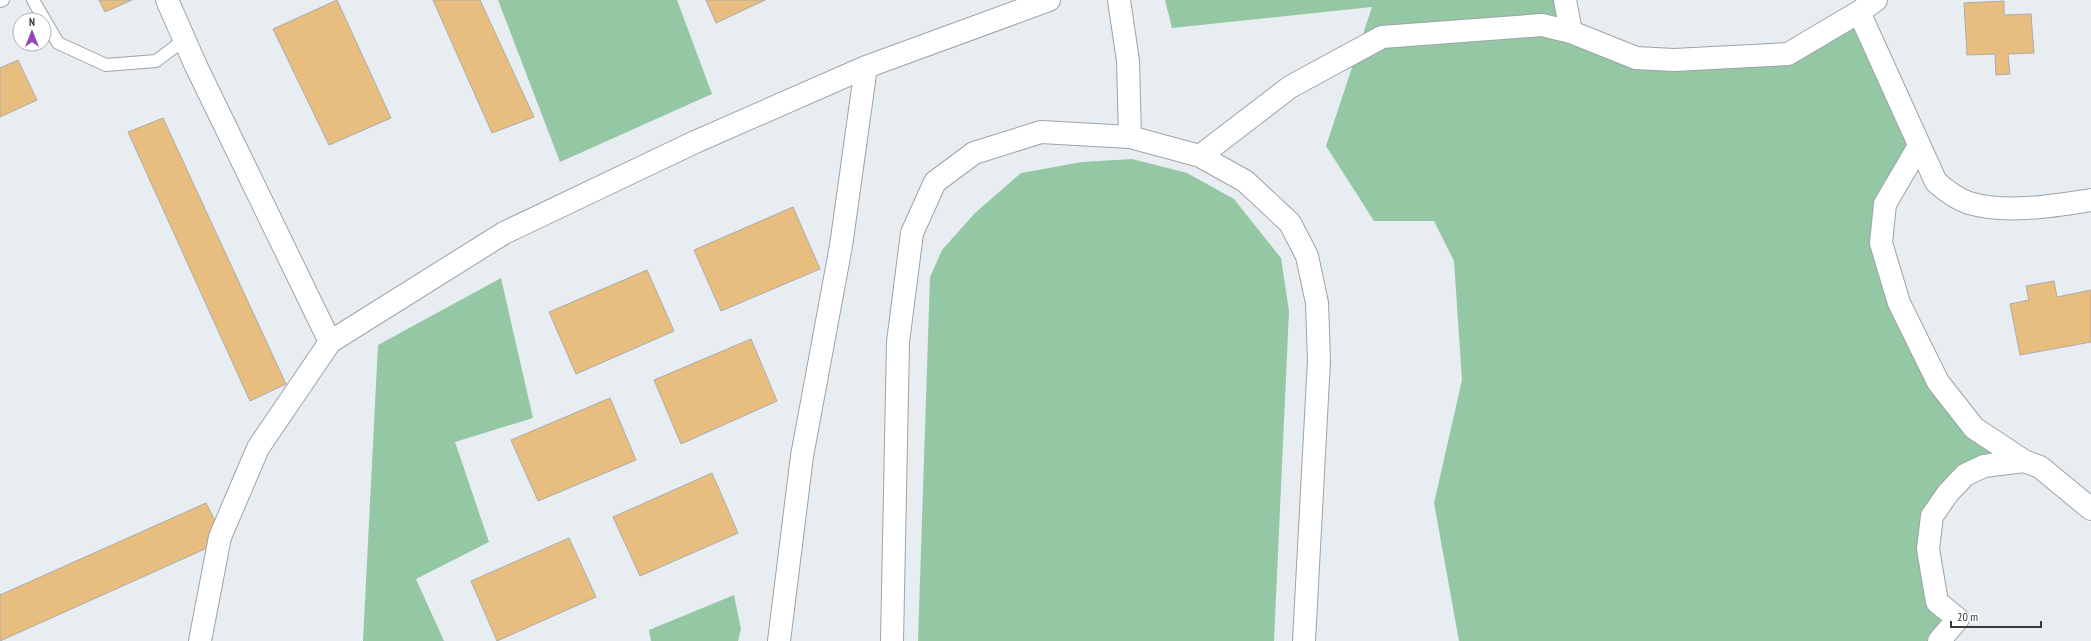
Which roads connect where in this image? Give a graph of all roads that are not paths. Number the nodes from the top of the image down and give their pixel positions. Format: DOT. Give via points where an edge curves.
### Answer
graph roads {
  1 [pos="3,0"];
  2 [pos="33,0"];
  3 [pos="166,0"];
  4 [pos="1049,0"];
  5 [pos="1119,0"];
  6 [pos="1566,0"];
  7 [pos="0,2"];
  8 [pos="1868,6"];
  9 [pos="1571,32"];
  10 [pos="184,40"];
  11 [pos="866,67"];
  12 [pos="1130,137"];
  13 [pos="1919,146"];
  14 [pos="1200,156"];
  15 [pos="2091,200"];
  16 [pos="330,342"];
  17 [pos="2024,461"];
  18 [pos="2091,509"];
  19 [pos="200,641"];
  20 [pos="779,641"];
  21 [pos="892,641"];
  22 [pos="1304,641"];
  23 [pos="1939,641"];
  1 -- 7 [label="lane"];
  2 -- 10 [label="lane" via="58,43 106,65 156,61"];
  3 -- 10 [label="street"];
  4 -- 11 [label="street"];
  5 -- 12 [label="street" via="1128,61"];
  6 -- 9 [label="street"];
  8 -- 9 [label="street" via="1788,54 1674,60 1636,58"];
  8 -- 13 [label="street"];
  9 -- 14 [label="street" via="1542,25 1382,38 1290,86"];
  10 -- 16 [label="street"];
  11 -- 16 [label="street" via="694,142 504,233"];
  11 -- 20 [label="street" via="841,246 802,456"];
  12 -- 14 [label="street"];
  12 -- 21 [label="street" via="1041,132 974,153 935,182 912,233 898,342"];
  13 -- 15 [label="street" via="1936,182 1968,202 1990,207 2032,207"];
  13 -- 17 [label="street" via="1885,204 1881,243 1899,303 1938,382 1970,423"];
  14 -- 22 [label="street" via="1245,181 1290,223 1307,256 1317,303 1319,360"];
  16 -- 19 [label="street" via="255,455 220,537"];
  17 -- 18 [label="street" via="2040,467"];
  17 -- 23 [label="street" via="1984,466 1965,474 1932,516 1928,549 1937,602 1958,619"];
}
